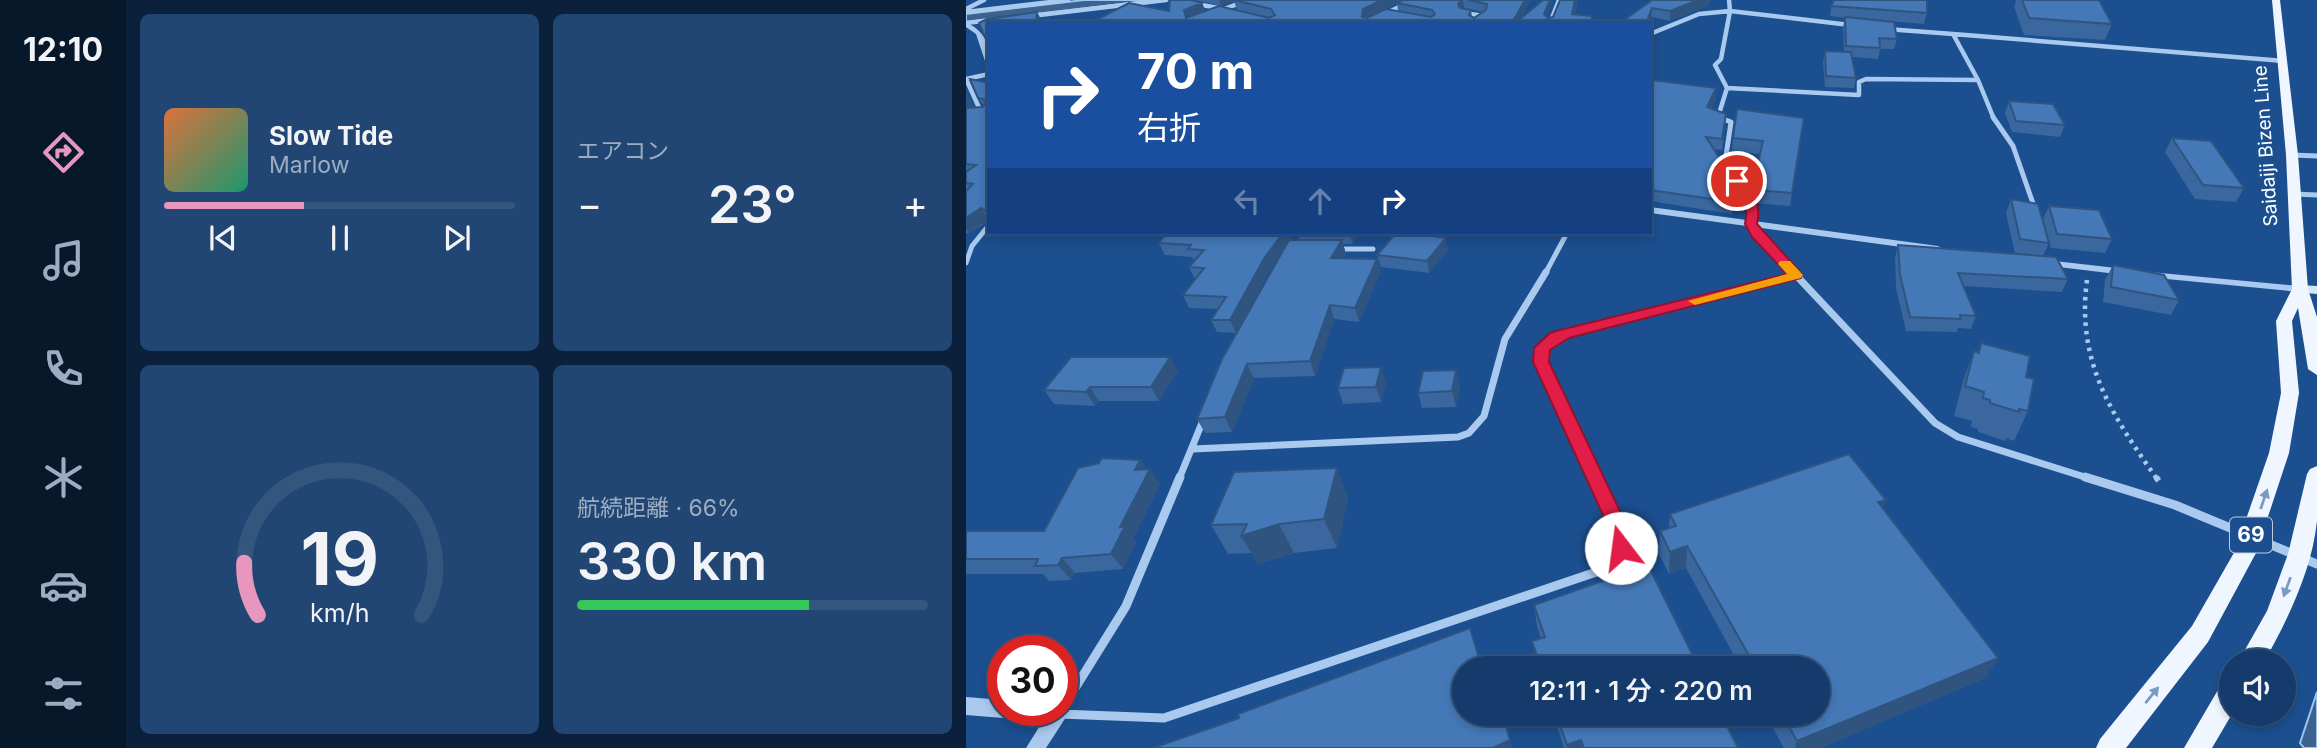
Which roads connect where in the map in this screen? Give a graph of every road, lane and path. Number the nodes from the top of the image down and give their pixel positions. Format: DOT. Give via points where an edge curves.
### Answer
graph roads {
  1 [pos="984,0"];
  2 [pos="1068,0"];
  3 [pos="1166,0"];
  4 [pos="1176,0"];
  5 [pos="1248,0"];
  6 [pos="1413,0"];
  7 [pos="1559,0"];
  8 [pos="1728,0"];
  9 [pos="2276,0"];
  10 [pos="1225,9"];
  11 [pos="966,10"];
  12 [pos="1730,11"];
  13 [pos="1235,12"];
  14 [pos="1214,13"];
  15 [pos="1464,13"];
  16 [pos="1029,16"];
  17 [pos="1003,19"];
  18 [pos="987,21"];
  19 [pos="988,21"];
  20 [pos="1371,21"];
  21 [pos="1478,21"];
  22 [pos="1551,21"];
  23 [pos="966,24"];
  24 [pos="1852,26"];
  25 [pos="987,28"];
  26 [pos="1877,28"];
  27 [pos="979,33"];
  28 [pos="1652,33"];
  29 [pos="1953,34"];
  30 [pos="987,55"];
  31 [pos="2284,61"];
  32 [pos="987,74"];
  33 [pos="966,79"];
  34 [pos="966,79"];
  35 [pos="1978,80"];
  36 [pos="1727,88"];
  37 [pos="987,113"];
  38 [pos="2292,155"];
  39 [pos="2317,156"];
  40 [pos="2294,194"];
  41 [pos="2317,195"];
  42 [pos="1652,210"];
  43 [pos="2038,216"];
  44 [pos="1751,224"];
  45 [pos="987,227"];
  46 [pos="1566,235"];
  47 [pos="1331,249"];
  48 [pos="1373,249"];
  49 [pos="1955,251"];
  50 [pos="2036,262"];
  51 [pos="966,263"];
  52 [pos="2090,268"];
  53 [pos="1796,275"];
  54 [pos="2309,289"];
  55 [pos="2314,330"];
  56 [pos="2317,369"];
  57 [pos="1207,408"];
  58 [pos="1193,449"];
  59 [pos="2317,474"];
  60 [pos="2175,505"];
  61 [pos="2251,535"];
  62 [pos="2308,559"];
  63 [pos="2258,649"];
  64 [pos="1078,684"];
  65 [pos="966,706"];
  66 [pos="987,708"];
  67 [pos="1078,712"];
  68 [pos="2219,712"];
  69 [pos="1050,726"];
  70 [pos="1035,748"];
  71 [pos="2109,748"];
  72 [pos="2197,748"];
  1 -- 11 [label="street"];
  2 -- 11 [label="street"];
  3 -- 16 [label="street"];
  4 -- 10 [label="street"];
  5 -- 10 [label="street"];
  6 -- 20 [label="street"];
  7 -- 22 [label="street"];
  8 -- 12 [label="street"];
  9 -- 31 [label="main road, Saidaiji Bizen Line"];
  10 -- 13 [label="street"];
  10 -- 14 [label="street"];
  12 -- 24 [label="street"];
  12 -- 28 [label="street" via="1706,10"];
  12 -- 36 [label="street" via="1721,59 1715,65"];
  15 -- 21 [label="street" via="1484,16"];
  17 -- 19 [label="street"];
  18 -- 23 [label="street"];
  23 -- 27 [label="street"];
  25 -- 27 [label="street"];
  26 -- 29 [label="street"];
  27 -- 30 [label="street"];
  29 -- 31 [label="street"];
  29 -- 35 [label="street"];
  31 -- 38 [label="main road, Saidaiji Bizen Line"];
  32 -- 33 [label="street"];
  34 -- 37 [label="street" via="980,113"];
  35 -- 36 [label="street" via="1866,79 1859,82 1860,95"];
  35 -- 43 [label="street" via="1988,110 2013,146"];
  36 -- 44 [label="street" via="1718,117 1731,122 1724,142 1725,157 1749,193 1754,213"];
  38 -- 39 [label="street"];
  38 -- 40 [label="main road, Saidaiji Bizen Line"];
  40 -- 41 [label="street"];
  40 -- 54 [label="main road, Saidaiji Bizen Line"];
  42 -- 44 [label="street"];
  44 -- 49 [label="street"];
  44 -- 53 [label="street"];
  45 -- 51 [label="street"];
  46 -- 58 [label="street" via="1521,306 1498,356 1482,424 1473,433"];
  47 -- 48 [label="street"];
  50 -- 52 [label="street" via="2048,258"];
  52 -- 54 [label="street"];
  52 -- 60 [label="path" via="2082,302 2089,363 2121,427"];
  53 -- 60 [label="street" via="1935,423 1958,437"];
  53 -- 67 [label="street" via="1565,334 1542,348 1541,362 1619,528 1621,548 1608,568 1164,718"];
  54 -- 55 [label="main road, Saidaiji Bizen Line"];
  61 -- 54 [label="main road, 69, one-way" via="2279,453 2290,393 2284,321"];
  55 -- 56 [label="main road, Saidaiji Bizen Line"];
  57 -- 58 [label="street"];
  58 -- 64 [label="street" via="1126,606"];
  59 -- 62 [label="main road, 69"];
  60 -- 61 [label="street"];
  61 -- 62 [label="street"];
  71 -- 61 [label="main road, 69, one-way" via="2200,634"];
  62 -- 63 [label="main road, 69, one-way"];
  65 -- 66 [label="street"];
  68 -- 72 [label="main road"];
  69 -- 70 [label="street"];
}
